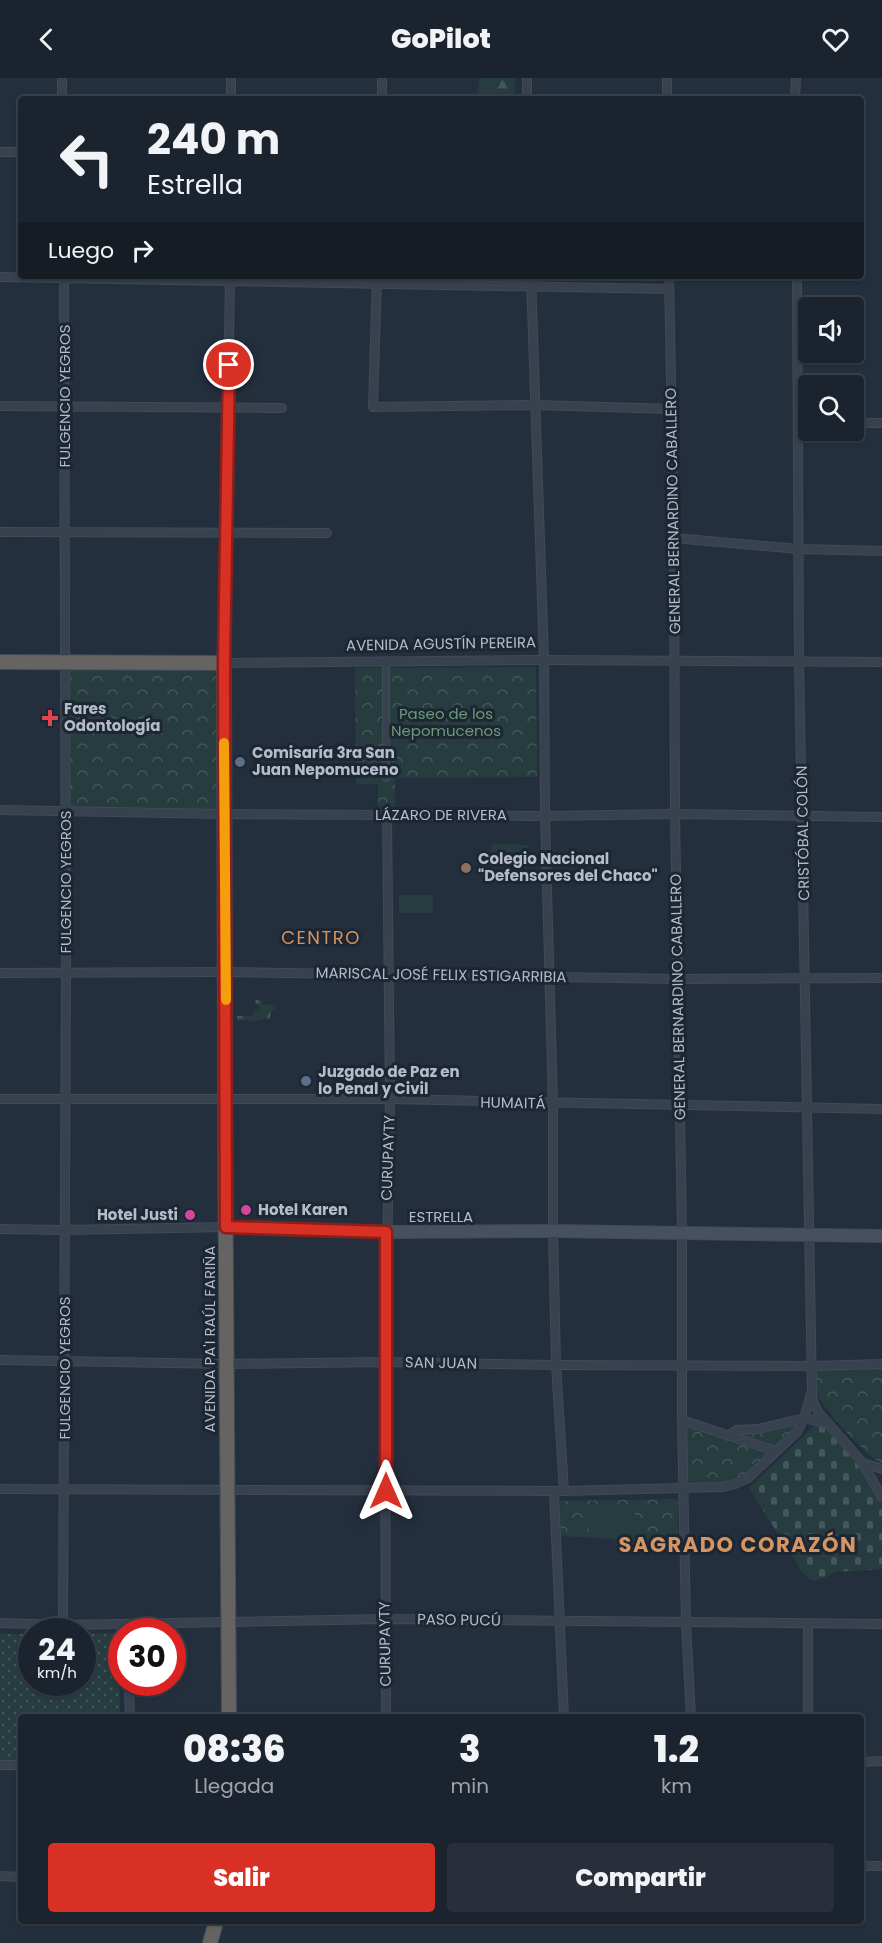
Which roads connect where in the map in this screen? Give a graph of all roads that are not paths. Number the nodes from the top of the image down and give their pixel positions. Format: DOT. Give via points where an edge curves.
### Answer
graph roads {
  1 [pos="62,78"];
  2 [pos="231,78"];
  3 [pos="382,78"];
  4 [pos="527,78"];
  5 [pos="667,78"];
  6 [pos="795,78"];
  7 [pos="62,96"];
  8 [pos="231,96"];
  9 [pos="382,96"];
  10 [pos="527,96"];
  11 [pos="667,96"];
  12 [pos="795,96"];
  13 [pos="0,152"];
  14 [pos="18,152"];
  15 [pos="0,277"];
  16 [pos="18,277"];
  17 [pos="64,279"];
  18 [pos="230,279"];
  19 [pos="669,279"];
  20 [pos="797,279"];
  21 [pos="377,280"];
  22 [pos="532,280"];
  23 [pos="669,289"];
  24 [pos="64,405"];
  25 [pos="536,405"];
  26 [pos="0,406"];
  27 [pos="229,407"];
  28 [pos="282,408"];
  29 [pos="673,409"];
  30 [pos="798,422"];
  31 [pos="864,423"];
  32 [pos="882,423"];
  33 [pos="798,441"];
  34 [pos="0,532"];
  35 [pos="66,533"];
  36 [pos="327,533"];
  37 [pos="226,534"];
  38 [pos="674,537"];
  39 [pos="799,549"];
  40 [pos="882,551"];
  41 [pos="675,659"];
  42 [pos="544,660"];
  43 [pos="386,661"];
  44 [pos="799,661"];
  45 [pos="0,662"];
  46 [pos="67,662"];
  47 [pos="882,662"];
  48 [pos="224,663"];
  49 [pos="386,777"];
  50 [pos="0,810"];
  51 [pos="66,811"];
  52 [pos="224,814"];
  53 [pos="675,814"];
  54 [pos="387,815"];
  55 [pos="802,815"];
  56 [pos="545,816"];
  57 [pos="882,818"];
  58 [pos="226,972"];
  59 [pos="66,973"];
  60 [pos="0,974"];
  61 [pos="390,974"];
  62 [pos="549,976"];
  63 [pos="805,977"];
  64 [pos="882,978"];
  65 [pos="678,979"];
  66 [pos="226,1098"];
  67 [pos="0,1099"];
  68 [pos="66,1099"];
  69 [pos="390,1099"];
  70 [pos="553,1104"];
  71 [pos="680,1106"];
  72 [pos="808,1108"];
  73 [pos="882,1109"];
  74 [pos="226,1227"];
  75 [pos="0,1229"];
  76 [pos="64,1230"];
  77 [pos="553,1231"];
  78 [pos="386,1232"];
  79 [pos="682,1233"];
  80 [pos="810,1236"];
  81 [pos="882,1236"];
  82 [pos="0,1360"];
  83 [pos="65,1362"];
  84 [pos="385,1362"];
  85 [pos="225,1364"];
  86 [pos="882,1364"];
  87 [pos="556,1365"];
  88 [pos="682,1365"];
  89 [pos="812,1366"];
  90 [pos="812,1391"];
  91 [pos="804,1418"];
  92 [pos="682,1420"];
  93 [pos="830,1425"];
  94 [pos="728,1436"];
  95 [pos="774,1451"];
  96 [pos="862,1462"];
  97 [pos="882,1469"];
  98 [pos="64,1488"];
  99 [pos="0,1489"];
  100 [pos="684,1489"];
  101 [pos="227,1490"];
  102 [pos="386,1491"];
  103 [pos="554,1491"];
  104 [pos="564,1491"];
  105 [pos="882,1497"];
  106 [pos="63,1618"];
  107 [pos="385,1619"];
  108 [pos="228,1622"];
  109 [pos="561,1622"];
  110 [pos="0,1623"];
  111 [pos="18,1623"];
  112 [pos="686,1623"];
  113 [pos="808,1624"];
  114 [pos="882,1624"];
  115 [pos="186,1625"];
  116 [pos="129,1696"];
  117 [pos="130,1714"];
  118 [pos="229,1714"];
  119 [pos="386,1714"];
  120 [pos="564,1714"];
  121 [pos="691,1714"];
  122 [pos="808,1714"];
  123 [pos="882,1761"];
  124 [pos="864,1762"];
  125 [pos="0,1765"];
  126 [pos="18,1765"];
  127 [pos="864,1866"];
  128 [pos="882,1866"];
  129 [pos="0,1876"];
  130 [pos="18,1876"];
  131 [pos="215,1924"];
  132 [pos="210,1943"];
  1 -- 7 [label="street"];
  2 -- 8 [label="street"];
  3 -- 9 [label="street"];
  4 -- 10 [label="street"];
  5 -- 11 [label="street"];
  6 -- 12 [label="street"];
  13 -- 14 [label="street"];
  15 -- 16 [label="street"];
  17 -- 24 [label="street, FULGENCIO YEGROS"];
  18 -- 21 [label="street"];
  18 -- 27 [label="street, AVENIDA PA'I RAÚL FARIÑA"];
  19 -- 23 [label="street, GENERAL BERNARDINO CABALLERO"];
  20 -- 30 [label="street, CRISTÓBAL COLÓN"];
  21 -- 22 [label="street"];
  21 -- 25 [label="street" via="373,406"];
  22 -- 23 [label="street"];
  22 -- 25 [label="street"];
  23 -- 29 [label="street, GENERAL BERNARDINO CABALLERO"];
  24 -- 26 [label="street"];
  24 -- 27 [label="street"];
  24 -- 35 [label="street, FULGENCIO YEGROS"];
  25 -- 29 [label="street"];
  25 -- 42 [label="street"];
  27 -- 28 [label="street"];
  27 -- 37 [label="street, AVENIDA PA'I RAÚL FARIÑA"];
  29 -- 38 [label="street, GENERAL BERNARDINO CABALLERO"];
  31 -- 32 [label="street"];
  33 -- 39 [label="street, CRISTÓBAL COLÓN"];
  34 -- 35 [label="street"];
  35 -- 37 [label="street"];
  35 -- 46 [label="street, FULGENCIO YEGROS"];
  36 -- 37 [label="street"];
  37 -- 48 [label="street, AVENIDA PA'I RAÚL FARIÑA"];
  38 -- 39 [label="street"];
  38 -- 41 [label="street, GENERAL BERNARDINO CABALLERO"];
  39 -- 40 [label="street"];
  39 -- 44 [label="street, CRISTÓBAL COLÓN"];
  41 -- 42 [label="street, AVENIDA AGUSTÍN PEREIRA"];
  41 -- 44 [label="street, AVENIDA AGUSTÍN PEREIRA"];
  41 -- 53 [label="street, GENERAL BERNARDINO CABALLERO"];
  42 -- 43 [label="street, AVENIDA AGUSTÍN PEREIRA"];
  42 -- 56 [label="street"];
  43 -- 48 [label="street, AVENIDA AGUSTÍN PEREIRA"];
  43 -- 49 [label="street"];
  44 -- 47 [label="street, AVENIDA AGUSTÍN PEREIRA"];
  44 -- 55 [label="street, CRISTÓBAL COLÓN"];
  45 -- 46 [label="highway, AVENIDA AGUSTÍN PEREIRA"];
  46 -- 48 [label="highway, AVENIDA AGUSTÍN PEREIRA"];
  46 -- 51 [label="street, FULGENCIO YEGROS"];
  48 -- 52 [label="highway, AVENIDA PA'I RAÚL FARIÑA"];
  50 -- 51 [label="street, LÁZARO DE RIVERA"];
  51 -- 52 [label="street, LÁZARO DE RIVERA"];
  51 -- 59 [label="street, FULGENCIO YEGROS"];
  52 -- 54 [label="street, LÁZARO DE RIVERA"];
  52 -- 58 [label="highway, AVENIDA PA'I RAÚL FARIÑA"];
  53 -- 55 [label="street, LÁZARO DE RIVERA"];
  53 -- 56 [label="street, LÁZARO DE RIVERA"];
  53 -- 65 [label="street, GENERAL BERNARDINO CABALLERO"];
  54 -- 56 [label="street, LÁZARO DE RIVERA"];
  54 -- 61 [label="street, CURUPAYTY"];
  55 -- 57 [label="street, LÁZARO DE RIVERA"];
  55 -- 63 [label="street, CRISTÓBAL COLÓN"];
  56 -- 62 [label="street"];
  58 -- 59 [label="street, MARISCAL JOSÉ FELIX ESTIGARRIBIA"];
  58 -- 61 [label="street, MARISCAL JOSÉ FELIX ESTIGARRIBIA"];
  58 -- 66 [label="highway, AVENIDA PA'I RAÚL FARIÑA"];
  59 -- 60 [label="street, MARISCAL JOSÉ FELIX ESTIGARRIBIA"];
  59 -- 68 [label="street, FULGENCIO YEGROS"];
  61 -- 62 [label="street, MARISCAL JOSÉ FELIX ESTIGARRIBIA"];
  61 -- 69 [label="street, CURUPAYTY"];
  62 -- 65 [label="street, MARISCAL JOSÉ FELIX ESTIGARRIBIA"];
  62 -- 70 [label="street"];
  63 -- 64 [label="street, MARISCAL JOSÉ FELIX ESTIGARRIBIA"];
  63 -- 65 [label="street, MARISCAL JOSÉ FELIX ESTIGARRIBIA"];
  63 -- 72 [label="street, CRISTÓBAL COLÓN"];
  65 -- 71 [label="street, GENERAL BERNARDINO CABALLERO"];
  66 -- 68 [label="street, HUMAITÁ"];
  66 -- 69 [label="street, HUMAITÁ"];
  66 -- 74 [label="highway, AVENIDA PA'I RAÚL FARIÑA"];
  67 -- 68 [label="street, HUMAITÁ"];
  68 -- 76 [label="street, FULGENCIO YEGROS"];
  69 -- 70 [label="street, HUMAITÁ"];
  69 -- 78 [label="street, CURUPAYTY"];
  70 -- 71 [label="street, HUMAITÁ"];
  70 -- 77 [label="street"];
  71 -- 72 [label="street, HUMAITÁ"];
  71 -- 79 [label="street, GENERAL BERNARDINO CABALLERO"];
  72 -- 73 [label="street, HUMAITÁ"];
  72 -- 80 [label="street, CRISTÓBAL COLÓN"];
  74 -- 76 [label="street, ESTRELLA"];
  74 -- 78 [label="main road, ESTRELLA"];
  74 -- 85 [label="highway, AVENIDA PA'I RAÚL FARIÑA"];
  75 -- 76 [label="street, ESTRELLA"];
  76 -- 83 [label="street, FULGENCIO YEGROS"];
  77 -- 78 [label="main road, ESTRELLA"];
  77 -- 79 [label="main road, ESTRELLA"];
  77 -- 87 [label="street"];
  78 -- 84 [label="street, CURUPAYTY"];
  79 -- 80 [label="main road, ESTRELLA"];
  79 -- 88 [label="street, GENERAL BERNARDINO CABALLERO"];
  80 -- 81 [label="main road, ESTRELLA"];
  80 -- 89 [label="street, CRISTÓBAL COLÓN"];
  82 -- 83 [label="street, SAN JUAN"];
  83 -- 85 [label="street, SAN JUAN"];
  83 -- 98 [label="street, FULGENCIO YEGROS"];
  84 -- 85 [label="street, SAN JUAN"];
  84 -- 87 [label="street, SAN JUAN"];
  84 -- 102 [label="street, CURUPAYTY"];
  85 -- 101 [label="highway, AVENIDA PA'I RAÚL FARIÑA"];
  86 -- 89 [label="street, SAN JUAN"];
  87 -- 88 [label="street, SAN JUAN"];
  87 -- 104 [label="street"];
  88 -- 89 [label="street, SAN JUAN"];
  88 -- 92 [label="street, GENERAL BERNARDINO CABALLERO"];
  89 -- 90 [label="street, CRISTÓBAL COLÓN"];
  90 -- 91 [label="street"];
  90 -- 93 [label="street" via="818,1412"];
  91 -- 93 [label="street"];
  91 -- 94 [label="street" via="736,1430"];
  91 -- 95 [label="street" via="796,1432"];
  92 -- 94 [label="street"];
  92 -- 100 [label="street, GENERAL BERNARDINO CABALLERO"];
  93 -- 96 [label="street"];
  94 -- 95 [label="street"];
  95 -- 100 [label="street" via="748,1478 735,1484"];
  96 -- 97 [label="street"];
  96 -- 105 [label="street"];
  98 -- 99 [label="street"];
  98 -- 101 [label="street"];
  98 -- 106 [label="street, FULGENCIO YEGROS"];
  100 -- 104 [label="street"];
  100 -- 112 [label="street, GENERAL BERNARDINO CABALLERO"];
  101 -- 102 [label="street"];
  101 -- 108 [label="highway, AVENIDA PA'I RAÚL FARIÑA"];
  102 -- 103 [label="street"];
  102 -- 107 [label="street, CURUPAYTY"];
  103 -- 104 [label="street"];
  103 -- 109 [label="street"];
  107 -- 108 [label="street, PASO PUCÚ"];
  107 -- 109 [label="street, PASO PUCÚ"];
  107 -- 119 [label="street, CURUPAYTY"];
  108 -- 115 [label="street, PASO PUCÚ"];
  108 -- 118 [label="highway, AVENIDA PA'I RAÚL FARIÑA"];
  109 -- 112 [label="street, PASO PUCÚ"];
  109 -- 120 [label="street"];
  110 -- 111 [label="street, PASO PUCÚ"];
  112 -- 113 [label="street, PASO PUCÚ"];
  112 -- 121 [label="street, GENERAL BERNARDINO CABALLERO"];
  113 -- 114 [label="street, PASO PUCÚ"];
  113 -- 122 [label="street"];
  116 -- 117 [label="street"];
  123 -- 124 [label="street"];
  125 -- 126 [label="street"];
  127 -- 128 [label="street"];
  129 -- 130 [label="street"];
  131 -- 132 [label="highway"];
}
